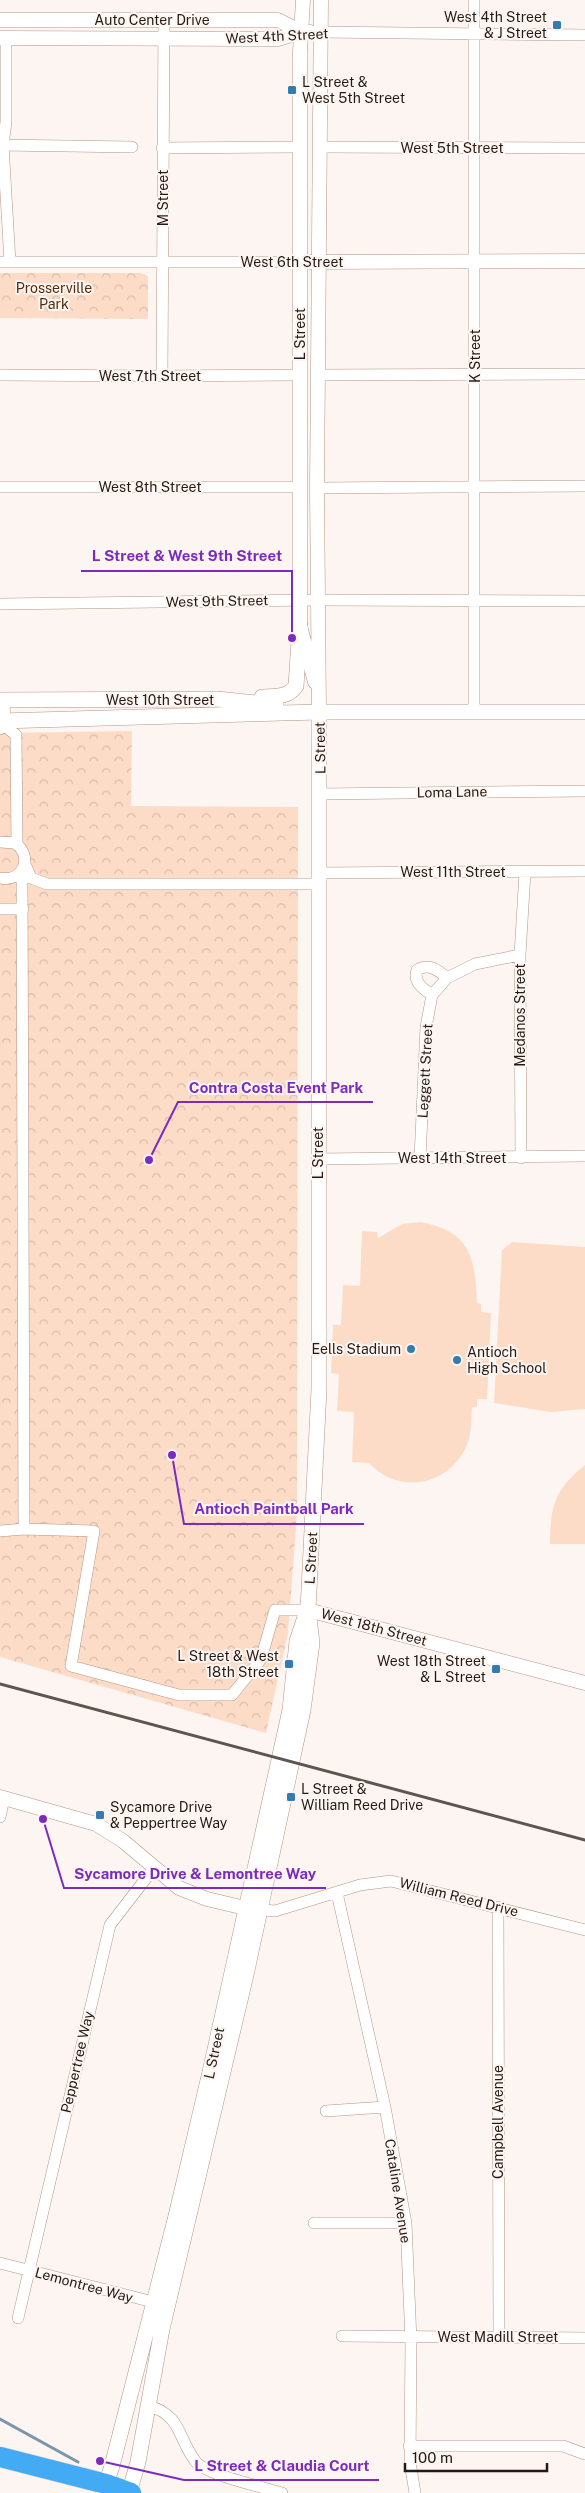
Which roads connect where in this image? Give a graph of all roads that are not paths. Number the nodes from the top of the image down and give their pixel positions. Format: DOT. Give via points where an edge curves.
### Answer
graph roads {
  1 [pos="303,0"];
  2 [pos="321,0"];
  3 [pos="474,0"];
  4 [pos="0,20"];
  5 [pos="164,20"];
  6 [pos="301,32"];
  7 [pos="321,32"];
  8 [pos="475,34"];
  9 [pos="585,35"];
  10 [pos="3,38"];
  11 [pos="163,39"];
  12 [pos="2,145"];
  13 [pos="132,147"];
  14 [pos="300,147"];
  15 [pos="319,147"];
  16 [pos="162,148"];
  17 [pos="585,148"];
  18 [pos="475,149"];
  19 [pos="585,261"];
  20 [pos="5,262"];
  21 [pos="163,262"];
  22 [pos="300,262"];
  23 [pos="319,262"];
  24 [pos="475,262"];
  25 [pos="476,374"];
  26 [pos="585,374"];
  27 [pos="0,375"];
  28 [pos="300,375"];
  29 [pos="318,375"];
  30 [pos="162,376"];
  31 [pos="585,486"];
  32 [pos="0,487"];
  33 [pos="300,487"];
  34 [pos="317,488"];
  35 [pos="476,488"];
  36 [pos="300,600"];
  37 [pos="318,600"];
  38 [pos="475,600"];
  39 [pos="585,601"];
  40 [pos="0,604"];
  41 [pos="300,626"];
  42 [pos="318,695"];
  43 [pos="217,699"];
  44 [pos="2,700"];
  45 [pos="319,712"];
  46 [pos="474,712"];
  47 [pos="585,712"];
  48 [pos="2,724"];
  49 [pos="585,791"];
  50 [pos="320,794"];
  51 [pos="0,842"];
  52 [pos="18,845"];
  53 [pos="24,867"];
  54 [pos="585,871"];
  55 [pos="524,872"];
  56 [pos="0,878"];
  57 [pos="320,879"];
  58 [pos="0,909"];
  59 [pos="23,909"];
  60 [pos="520,954"];
  61 [pos="446,978"];
  62 [pos="432,995"];
  63 [pos="585,1156"];
  64 [pos="420,1158"];
  65 [pos="521,1158"];
  66 [pos="318,1159"];
  67 [pos="24,1529"];
  68 [pos="0,1531"];
  69 [pos="308,1610"];
  70 [pos="585,1684"];
  71 [pos="2,1798"];
  72 [pos="0,1817"];
  73 [pos="154,1868"];
  74 [pos="337,1893"];
  75 [pos="498,1907"];
  76 [pos="252,1909"];
  77 [pos="585,1930"];
  78 [pos="385,2106"];
  79 [pos="326,2111"];
  80 [pos="314,2223"];
  81 [pos="406,2223"];
  82 [pos="0,2263"];
  83 [pos="28,2270"];
  84 [pos="160,2304"];
  85 [pos="18,2318"];
  86 [pos="342,2336"];
  87 [pos="498,2336"];
  88 [pos="410,2338"];
  89 [pos="585,2338"];
  90 [pos="141,2347"];
  91 [pos="148,2406"];
  92 [pos="409,2446"];
  93 [pos="585,2454"];
  94 [pos="0,2457"];
  95 [pos="105,2488"];
  96 [pos="130,2493"];
  97 [pos="282,2493"];
  98 [pos="415,2493"];
  1 -- 6 [label="street, L Street"];
  2 -- 7 [label="street, L Street"];
  3 -- 8 [label="street, K Street"];
  4 -- 5 [label="street, Auto Center Drive"];
  5 -- 6 [label="street, Auto Center Drive" via="278,20"];
  5 -- 11 [label="street, M Street"];
  6 -- 7 [label="street, West 4th Street"];
  6 -- 11 [label="street, West 4th Street" via="278,38"];
  6 -- 14 [label="street, L Street"];
  7 -- 8 [label="street, West 4th Street"];
  7 -- 15 [label="street, L Street"];
  8 -- 9 [label="street, West 4th Street"];
  8 -- 18 [label="street, K Street"];
  10 -- 11 [label="street, West 4th Street"];
  10 -- 12 [label="street" via="6,122"];
  11 -- 16 [label="street, M Street"];
  12 -- 13 [label="street"];
  12 -- 20 [label="street"];
  14 -- 16 [label="street"];
  14 -- 22 [label="street, L Street"];
  15 -- 18 [label="street, West 5th Street"];
  15 -- 23 [label="street, L Street"];
  16 -- 21 [label="street, M Street"];
  17 -- 18 [label="street, West 5th Street"];
  18 -- 24 [label="street, K Street"];
  19 -- 24 [label="street, West 6th Street"];
  20 -- 21 [label="street, West 6th Street"];
  21 -- 22 [label="street, West 6th Street"];
  21 -- 30 [label="street, M Street"];
  22 -- 23 [label="street, West 6th Street"];
  22 -- 28 [label="street, L Street"];
  23 -- 24 [label="street, West 6th Street"];
  23 -- 29 [label="street, L Street"];
  24 -- 25 [label="street, K Street"];
  25 -- 26 [label="street"];
  25 -- 29 [label="street"];
  25 -- 35 [label="street, K Street"];
  27 -- 30 [label="street, West 7th Street"];
  28 -- 30 [label="street, West 7th Street"];
  28 -- 33 [label="street, L Street"];
  29 -- 34 [label="street, L Street"];
  31 -- 35 [label="street"];
  32 -- 33 [label="street, West 8th Street"];
  33 -- 36 [label="street, L Street"];
  34 -- 35 [label="street"];
  34 -- 37 [label="street, L Street"];
  35 -- 38 [label="street, K Street"];
  36 -- 37 [label="street, West 9th Street"];
  36 -- 40 [label="street, West 9th Street"];
  36 -- 41 [label="street, L Street"];
  37 -- 38 [label="street, West 9th Street"];
  37 -- 42 [label="street, L Street"];
  38 -- 39 [label="street, West 9th Street"];
  38 -- 46 [label="street, K Street"];
  41 -- 42 [label="street, L Street"];
  41 -- 43 [label="main road" via="296,686 292,692 282,696"];
  42 -- 45 [label="street, L Street"];
  43 -- 44 [label="main road, West 10th Street"];
  43 -- 45 [label="main road, West 10th Street"];
  44 -- 48 [label="street"];
  45 -- 46 [label="main road, West 10th Street"];
  45 -- 48 [label="main road, West 10th Street"];
  45 -- 50 [label="main road, L Street"];
  46 -- 47 [label="main road, West 10th Street"];
  48 -- 52 [label="street" via="16,735"];
  49 -- 50 [label="street, Loma Lane"];
  50 -- 57 [label="main road, L Street"];
  51 -- 52 [label="street"];
  52 -- 53 [label="street" via="23,851"];
  53 -- 56 [label="street" via="12,878"];
  53 -- 57 [label="street, West 11th Street" via="32,878 47,884"];
  53 -- 59 [label="street"];
  54 -- 55 [label="street, West 11th Street"];
  55 -- 57 [label="street, West 11th Street"];
  55 -- 60 [label="street, Medanos Street"];
  57 -- 66 [label="main road, L Street"];
  58 -- 59 [label="street"];
  59 -- 67 [label="street"];
  60 -- 61 [label="street, Leggett Street" via="475,964"];
  60 -- 65 [label="street, Medanos Street"];
  61 -- 62 [label="street, Leggett Street"];
  61 -- 62 [label="street" via="431,967 423,966 416,970 420,986"];
  62 -- 64 [label="street, Leggett Street" via="426,1027"];
  63 -- 65 [label="street, West 14th Street"];
  64 -- 65 [label="street, West 14th Street"];
  64 -- 66 [label="street, West 14th Street"];
  66 -- 69 [label="main road, L Street" via="318,1389"];
  67 -- 68 [label="street"];
  67 -- 69 [label="street" via="94,1531 70,1666 179,1695 232,1695 261,1659 275,1610"];
  69 -- 70 [label="street, West 18th Street"];
  69 -- 76 [label="main road, L Street" via="297,1641 290,1710"];
  71 -- 72 [label="street"];
  71 -- 73 [label="street" via="96,1824 124,1841"];
  73 -- 76 [label="street" via="185,1891"];
  73 -- 83 [label="street, Peppertree Way" via="110,1925"];
  74 -- 75 [label="street, William Reed Drive" via="360,1885 392,1881"];
  74 -- 76 [label="street, William Reed Drive" via="275,1911"];
  74 -- 78 [label="street, Cataline Avenue"];
  75 -- 77 [label="street, William Reed Drive"];
  75 -- 87 [label="street, Campbell Avenue"];
  76 -- 84 [label="main road, L Street" via="176,2216"];
  78 -- 79 [label="street"];
  78 -- 81 [label="street, Cataline Avenue"];
  80 -- 81 [label="street"];
  81 -- 88 [label="street, Cataline Avenue"];
  82 -- 83 [label="street, Lemontree Way"];
  83 -- 84 [label="street, Lemontree Way"];
  83 -- 85 [label="street, Peppertree Way"];
  84 -- 90 [label="main road, L Street"];
  84 -- 91 [label="main road, L Street"];
  86 -- 88 [label="street, West Madill Street"];
  87 -- 88 [label="street, West Madill Street"];
  87 -- 89 [label="street, West Madill Street"];
  88 -- 92 [label="street, Cataline Avenue"];
  90 -- 91 [label="main road" via="145,2362 142,2395"];
  90 -- 95 [label="main road, L Street"];
  91 -- 96 [label="main road, L Street"];
  91 -- 97 [label="street" via="160,2409 176,2423 196,2462 209,2471"];
  92 -- 93 [label="street" via="563,2446"];
  92 -- 98 [label="street, Cataline Avenue"];
  94 -- 95 [label="highway"];
  95 -- 96 [label="highway"];
}
